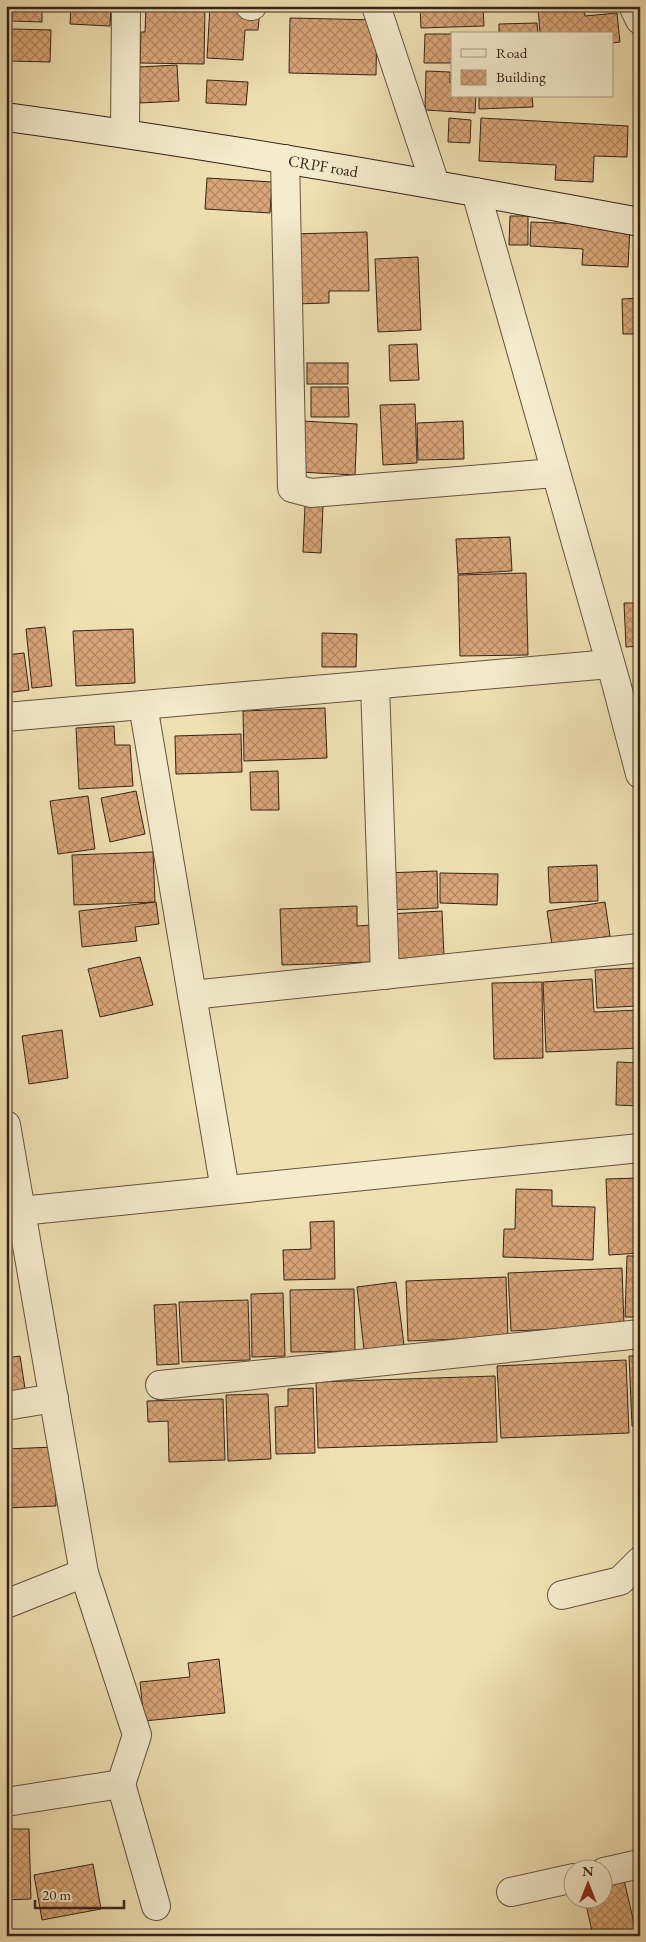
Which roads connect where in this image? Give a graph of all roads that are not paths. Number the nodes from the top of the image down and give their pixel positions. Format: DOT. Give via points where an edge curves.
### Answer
graph roads {
  1 [pos="126,6"];
  2 [pos="376,6"];
  3 [pos="633,6"];
  4 [pos="640,20"];
  5 [pos="6,117"];
  6 [pos="125,133"];
  7 [pos="284,159"];
  8 [pos="435,184"];
  9 [pos="476,192"];
  10 [pos="640,222"];
  11 [pos="555,473"];
  12 [pos="610,664"];
  13 [pos="375,685"];
  14 [pos="143,705"];
  15 [pos="6,717"];
  16 [pos="640,774"];
  17 [pos="640,948"];
  18 [pos="385,975"];
  19 [pos="192,995"];
  20 [pos="6,1125"];
  21 [pos="640,1148"];
  22 [pos="225,1190"];
  23 [pos="13,1213"];
  24 [pos="640,1334"];
  25 [pos="160,1385"];
  26 [pos="54,1398"];
  27 [pos="6,1406"];
  28 [pos="640,1561"];
  29 [pos="84,1573"];
  30 [pos="562,1596"];
  31 [pos="6,1604"];
  32 [pos="121,1784"];
  33 [pos="6,1802"];
  34 [pos="640,1864"];
  35 [pos="614,1870"];
  36 [pos="564,1880"];
  37 [pos="511,1892"];
  38 [pos="156,1906"];
  1 -- 6 [label="street"];
  2 -- 8 [label="street"];
  3 -- 4 [label="street"];
  5 -- 6 [label="street, CRPF road"];
  6 -- 7 [label="street, CRPF road"];
  7 -- 8 [label="street, CRPF road"];
  7 -- 11 [label="street" via="292,488 311,493"];
  8 -- 9 [label="street, CRPF road"];
  9 -- 10 [label="street, CRPF road"];
  9 -- 11 [label="street"];
  11 -- 12 [label="street"];
  12 -- 13 [label="street"];
  12 -- 16 [label="street"];
  13 -- 14 [label="street"];
  13 -- 18 [label="street"];
  14 -- 15 [label="street"];
  14 -- 19 [label="street"];
  17 -- 18 [label="street"];
  18 -- 19 [label="street"];
  19 -- 22 [label="street"];
  20 -- 23 [label="street"];
  21 -- 22 [label="street"];
  22 -- 23 [label="street"];
  23 -- 26 [label="street"];
  24 -- 25 [label="street"];
  26 -- 27 [label="street"];
  26 -- 29 [label="street"];
  28 -- 30 [label="street" via="620,1581"];
  29 -- 31 [label="street"];
  29 -- 32 [label="street" via="137,1736"];
  32 -- 33 [label="street"];
  32 -- 38 [label="street"];
  34 -- 35 [label="street"];
  36 -- 37 [label="street"];
}
